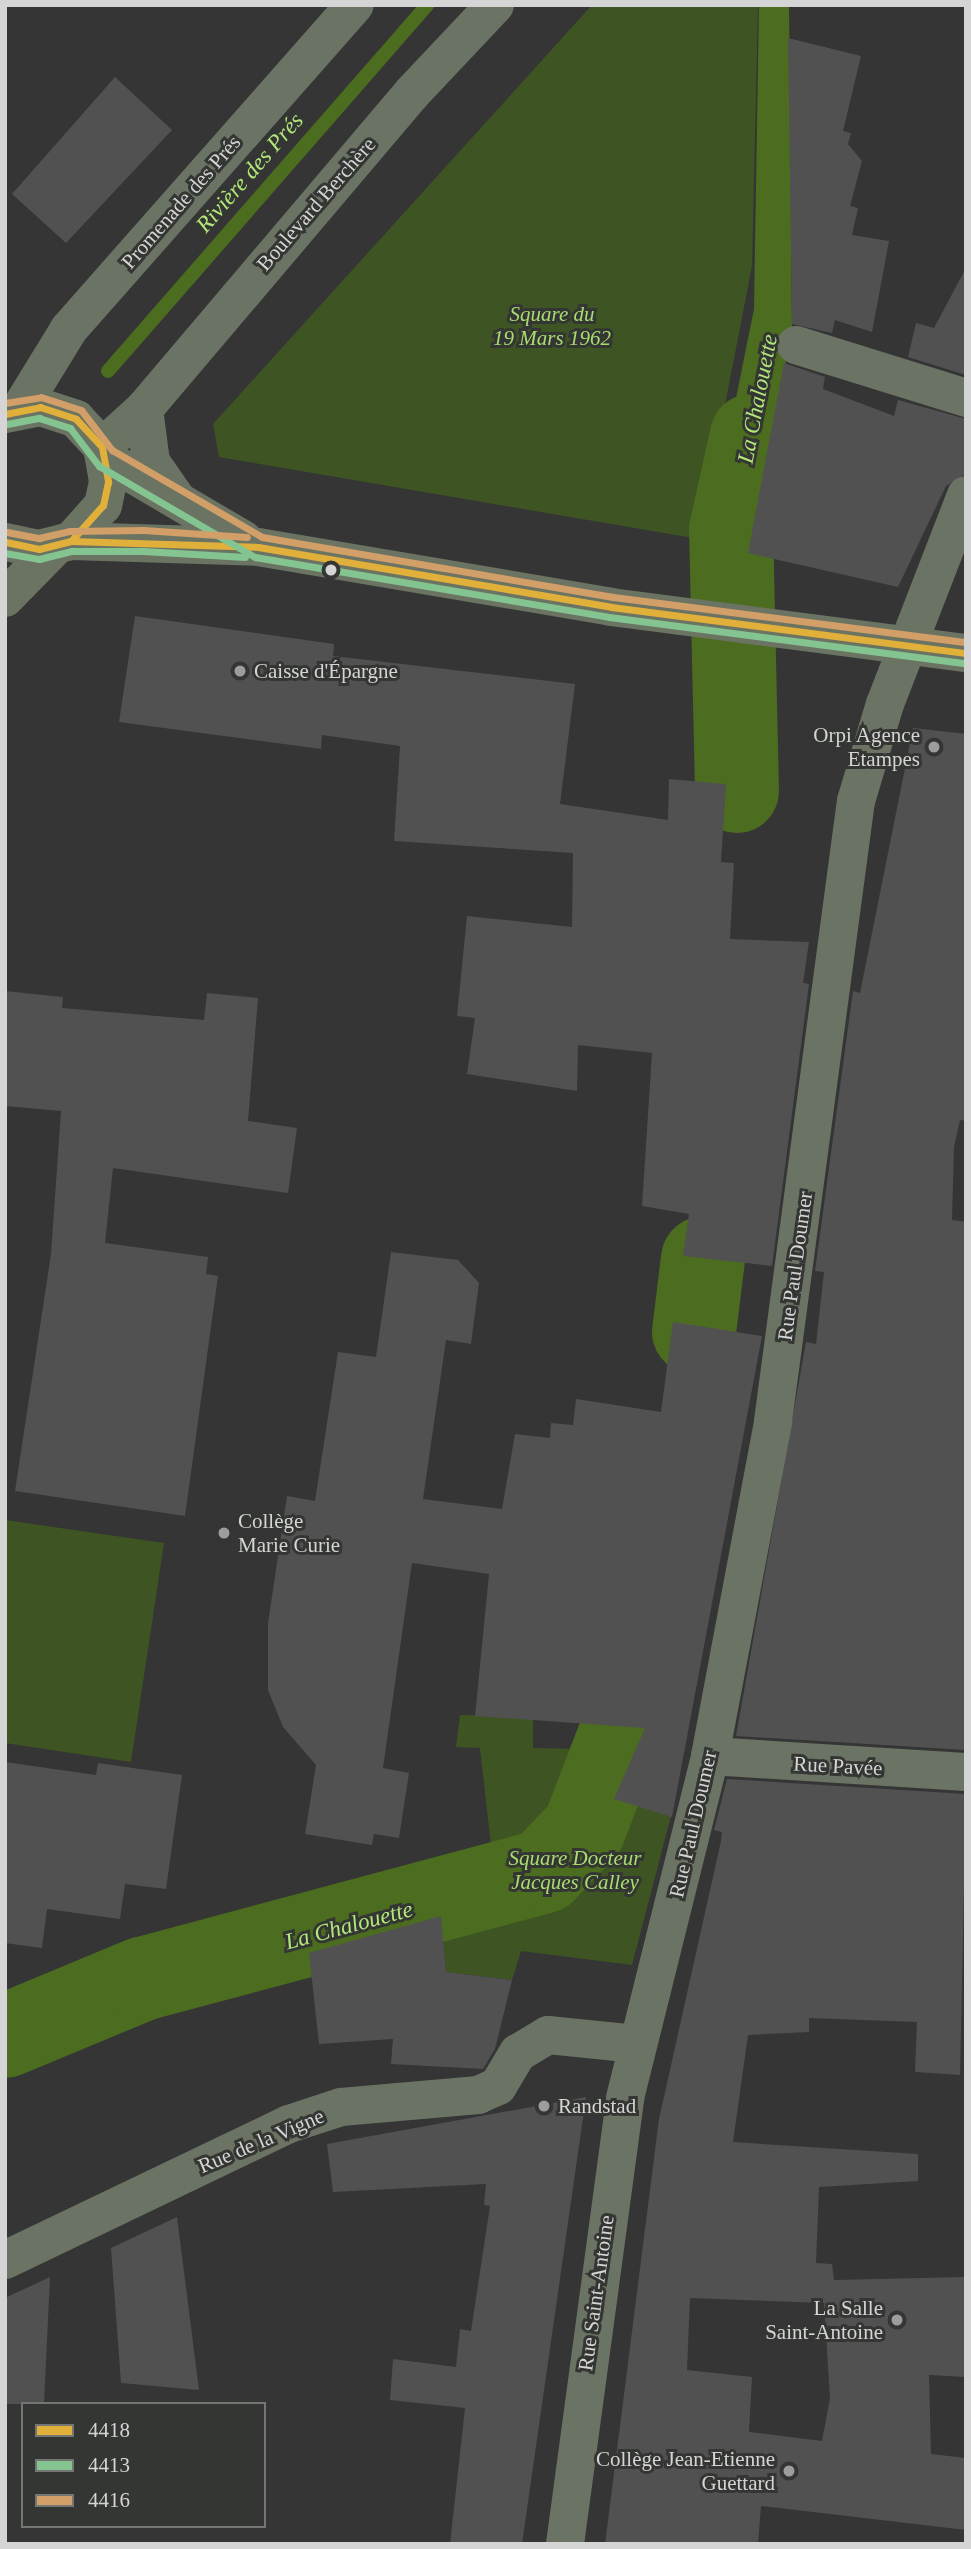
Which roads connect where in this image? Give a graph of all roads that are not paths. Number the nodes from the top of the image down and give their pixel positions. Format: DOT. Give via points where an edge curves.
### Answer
graph roads {
  1 [pos="355,5"];
  2 [pos="495,5"];
  3 [pos="796,345"];
  4 [pos="966,398"];
  5 [pos="144,409"];
  6 [pos="13,412"];
  7 [pos="103,453"];
  8 [pos="966,495"];
  9 [pos="178,501"];
  10 [pos="5,542"];
  11 [pos="63,544"];
  12 [pos="258,547"];
  13 [pos="5,598"];
  14 [pos="907,645"];
  15 [pos="966,653"];
  16 [pos="710,1756"];
  17 [pos="966,1772"];
  18 [pos="637,2044"];
  19 [pos="5,2260"];
  20 [pos="565,2544"];
  1 -- 6 [label="street, Promenade des Prés" via="69,329"];
  2 -- 5 [label="street, Boulevard Berchère" via="412,93"];
  3 -- 4 [label="street"];
  5 -- 7 [label="street, Boulevard Berchère"];
  5 -- 9 [label="street" via="150,462"];
  6 -- 7 [label="main road" via="68,414"];
  7 -- 9 [label="main road"];
  7 -- 11 [label="main road" via="103,505"];
  8 -- 14 [label="street, Rue Paul Doumer"];
  9 -- 12 [label="main road"];
  10 -- 11 [label="main road"];
  11 -- 12 [label="main road"];
  11 -- 13 [label="main road"];
  12 -- 14 [label="main road" via="683,617"];
  14 -- 15 [label="main road"];
  14 -- 16 [label="street, Rue Paul Doumer" via="856,801 790,1309"];
  16 -- 17 [label="street, Rue Pavée"];
  16 -- 18 [label="street, Rue Paul Doumer"];
  18 -- 19 [label="street, Rue de la Vigne" via="548,2035 518,2053 498,2086 478,2095 341,2107 289,2124"];
  18 -- 20 [label="street, Rue Saint-Antoine" via="588,2340"];
}
